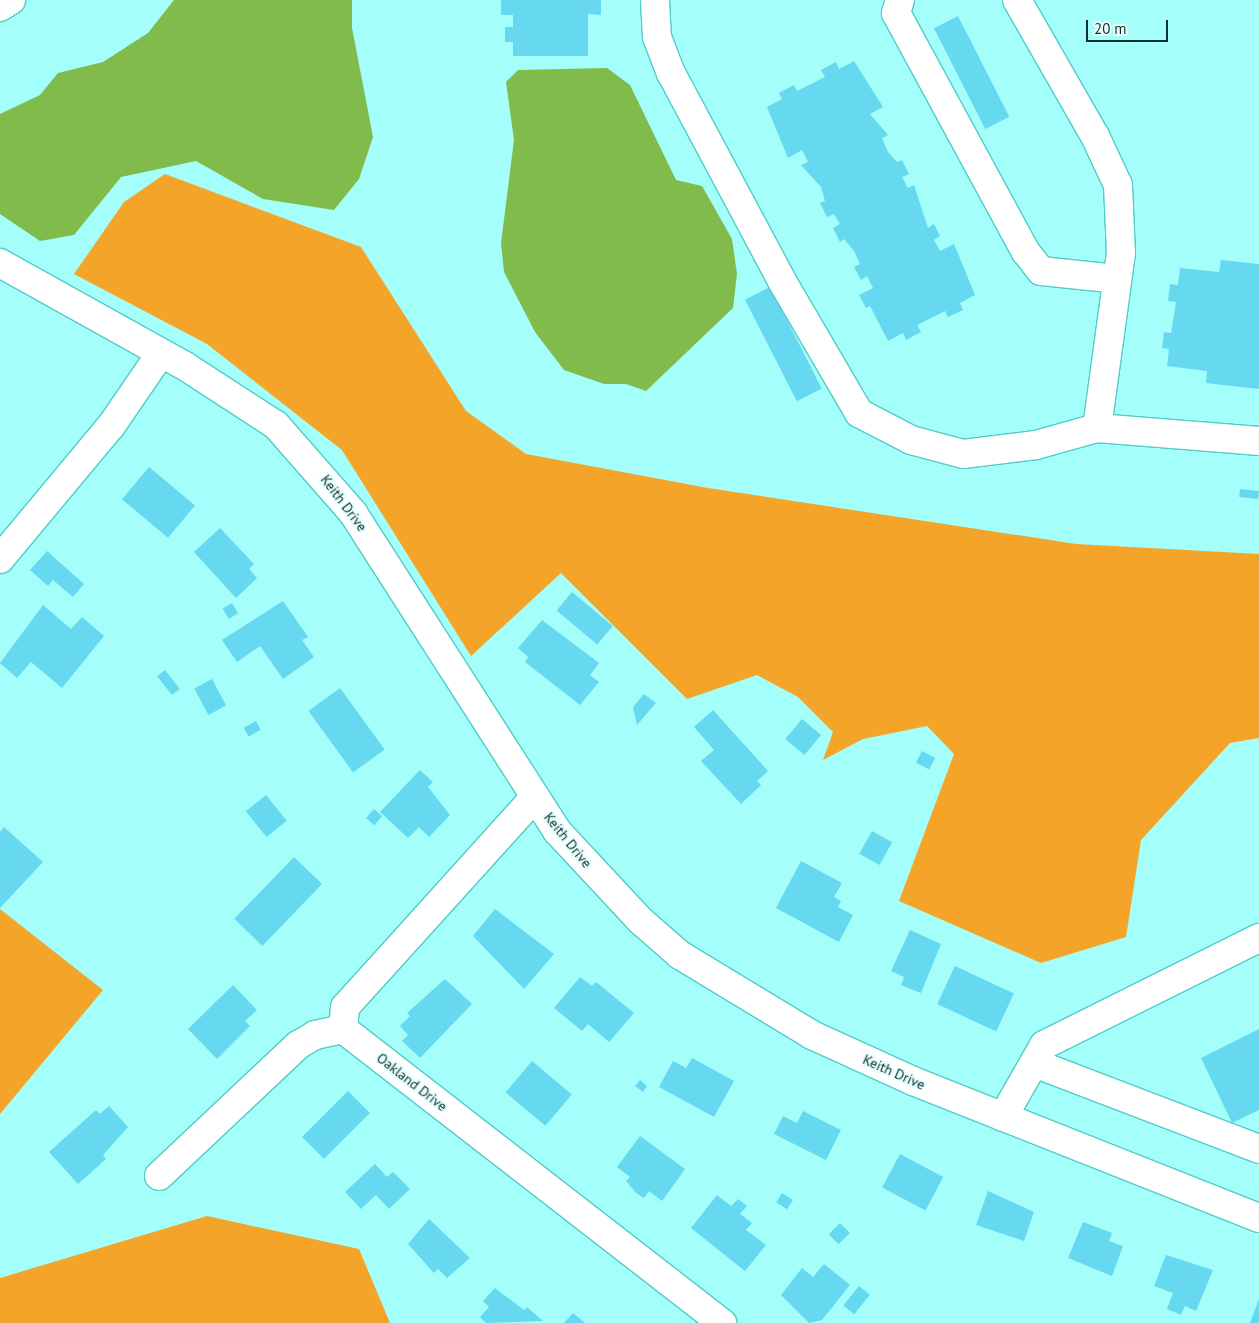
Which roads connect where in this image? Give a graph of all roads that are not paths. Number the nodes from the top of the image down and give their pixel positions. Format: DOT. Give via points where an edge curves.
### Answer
graph roads {
  1 [pos="10,0"];
  2 [pos="655,0"];
  3 [pos="900,0"];
  4 [pos="1017,0"];
  5 [pos="0,7"];
  6 [pos="0,264"];
  7 [pos="1117,279"];
  8 [pos="161,353"];
  9 [pos="1098,428"];
  10 [pos="1259,441"];
  11 [pos="0,559"];
  12 [pos="536,797"];
  13 [pos="1259,938"];
  14 [pos="343,1029"];
  15 [pos="1034,1063"];
  16 [pos="1003,1117"];
  17 [pos="1259,1148"];
  18 [pos="159,1176"];
  19 [pos="1259,1218"];
  20 [pos="722,1323"];
  1 -- 5 [label="street"];
  2 -- 9 [label="street" via="657,37 671,73 782,281 859,413 911,440 963,454 1036,445"];
  3 -- 7 [label="street" via="896,13 1026,252 1041,270"];
  4 -- 7 [label="street" via="1095,136 1118,185"];
  6 -- 8 [label="street, Keith Drive"];
  7 -- 9 [label="street"];
  8 -- 11 [label="street" via="111,426"];
  8 -- 12 [label="street, Keith Drive" via="276,426 325,476 417,609"];
  9 -- 10 [label="street"];
  12 -- 14 [label="street" via="421,918 344,1007"];
  12 -- 16 [label="street, Keith Drive" via="557,831 596,875 688,961 812,1035"];
  13 -- 15 [label="street" via="1044,1045"];
  14 -- 18 [label="street" via="315,1035 298,1045"];
  14 -- 20 [label="street, Oakland Drive"];
  15 -- 16 [label="street"];
  15 -- 17 [label="street"];
  16 -- 19 [label="street, Keith Drive"];
}
